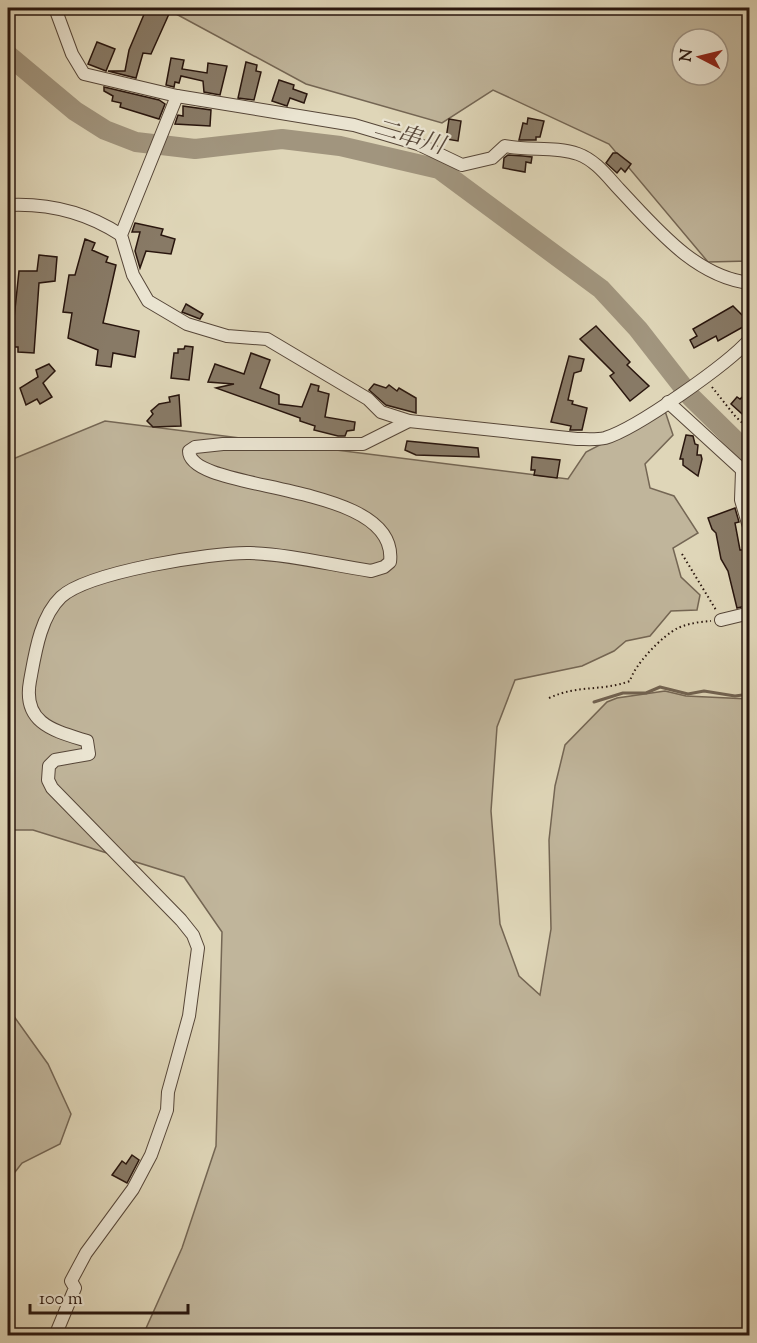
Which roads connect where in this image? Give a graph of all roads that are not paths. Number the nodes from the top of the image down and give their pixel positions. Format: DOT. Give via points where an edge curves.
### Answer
graph roads {
  1 [pos="55,8"];
  2 [pos="177,96"];
  3 [pos="8,205"];
  4 [pos="121,235"];
  5 [pos="750,283"];
  6 [pos="750,339"];
  7 [pos="668,402"];
  8 [pos="409,421"];
  9 [pos="746,474"];
  10 [pos="750,530"];
  11 [pos="750,613"];
  12 [pos="721,620"];
  13 [pos="55,1335"];
  1 -- 2 [label="street" via="84,74"];
  2 -- 4 [label="street"];
  2 -- 5 [label="street" via="354,125 418,144 462,165 492,158 505,146 578,154 597,165 654,226 700,266"];
  3 -- 4 [label="street" via="76,212"];
  4 -- 8 [label="street" via="133,275 148,301 187,324 227,336 267,339 368,399 381,412"];
  6 -- 7 [label="street"];
  7 -- 8 [label="street" via="605,438 577,439"];
  7 -- 9 [label="street"];
  8 -- 13 [label="street" via="363,444 223,444 189,451 195,466 225,477 304,494 369,521 383,532 389,546 390,562 384,567 371,571 249,553 179,560 77,587 62,596 49,613 35,654 28,688 30,704 48,729 87,741 89,749 88,754 56,760 49,766 48,780 182,920 198,948 186,1027 168,1092 167,1110 151,1155 133,1190 71,1281 75,1288 73,1296"];
  9 -- 10 [label="street" via="741,500"];
  11 -- 12 [label="street"];
}
